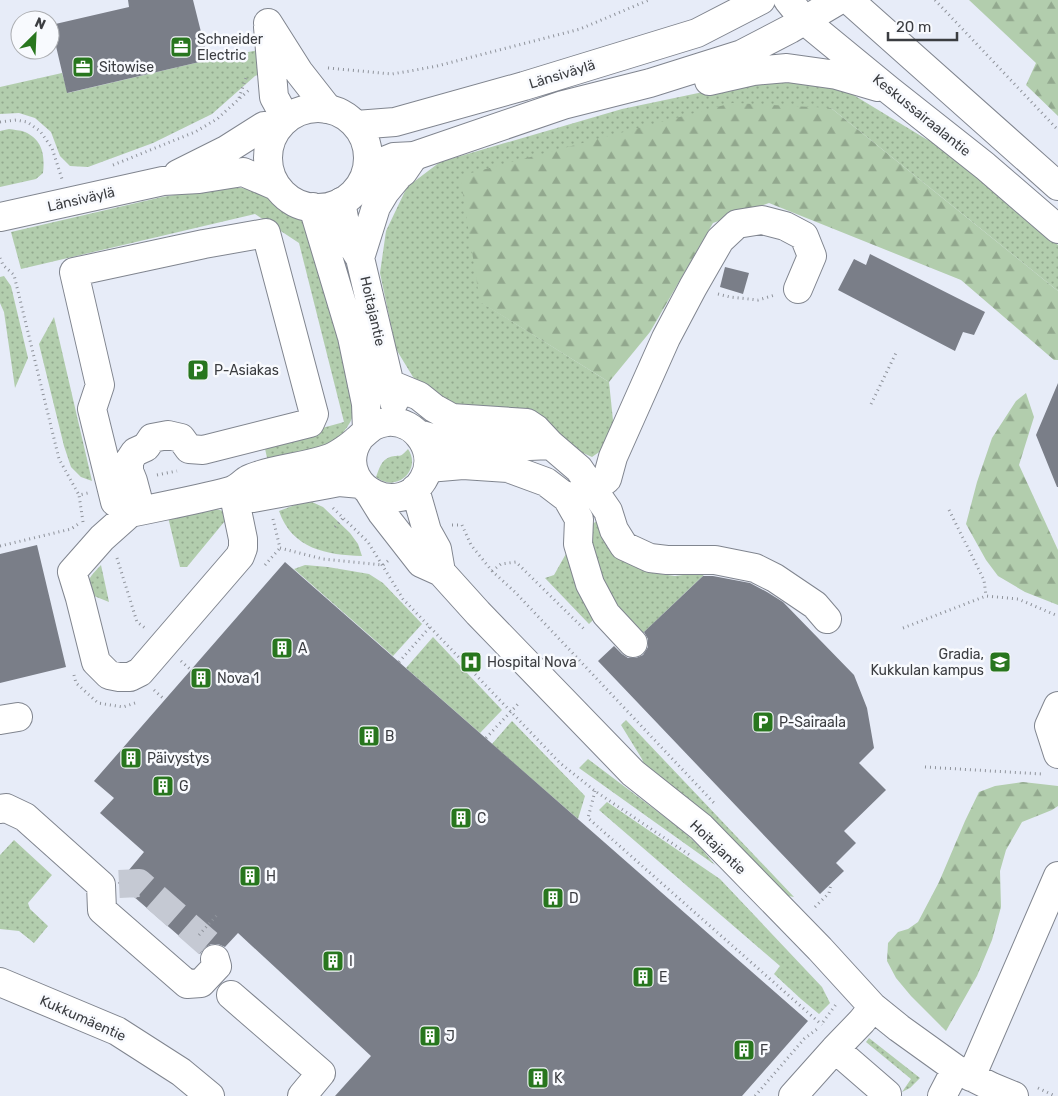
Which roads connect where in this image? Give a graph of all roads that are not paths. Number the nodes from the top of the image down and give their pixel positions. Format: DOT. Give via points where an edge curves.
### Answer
graph roads {
  1 [pos="761,0"];
  2 [pos="788,0"];
  3 [pos="838,0"];
  4 [pos="849,0"];
  5 [pos="805,21"];
  6 [pos="650,83"];
  7 [pos="889,90"];
  8 [pos="328,109"];
  9 [pos="282,123"];
  10 [pos="356,125"];
  11 [pos="414,156"];
  12 [pos="367,168"];
  13 [pos="163,181"];
  14 [pos="276,186"];
  15 [pos="1058,186"];
  16 [pos="341,202"];
  17 [pos="313,207"];
  18 [pos="0,217"];
  19 [pos="1058,229"];
  20 [pos="360,258"];
  21 [pos="798,289"];
  22 [pos="390,384"];
  23 [pos="409,429"];
  24 [pos="363,434"];
  25 [pos="551,445"];
  26 [pos="422,478"];
  27 [pos="365,488"];
  28 [pos="233,490"];
  29 [pos="593,490"];
  30 [pos="567,498"];
  31 [pos="130,513"];
  32 [pos="417,539"];
  33 [pos="827,619"];
  34 [pos="633,643"];
  35 [pos="1058,706"];
  36 [pos="1053,764"];
  37 [pos="0,809"];
  38 [pos="1058,876"];
  39 [pos="215,959"];
  40 [pos="0,982"];
  41 [pos="231,995"];
  42 [pos="868,1014"];
  43 [pos="835,1049"];
  44 [pos="963,1073"];
  45 [pos="1022,1091"];
  46 [pos="210,1096"];
  47 [pos="302,1096"];
  48 [pos="793,1096"];
  49 [pos="885,1096"];
  50 [pos="942,1096"];
  1 -- 10 [label="street, Länsiväylä" via="698,33 395,122"];
  2 -- 5 [label="street, Keskussairaalantie"];
  3 -- 5 [label="street"];
  4 -- 15 [label="street"];
  5 -- 6 [label="street" via="742,54"];
  5 -- 7 [label="street, Keskussairaalantie"];
  6 -- 7 [label="street" via="705,82 753,71 788,68 837,75"];
  6 -- 11 [label="street" via="563,105"];
  7 -- 19 [label="street, Keskussairaalantie" via="986,166"];
  8 -- 9 [label="street" via="306,109"];
  8 -- 9 [label="street" via="299,72 268,23 274,97"];
  8 -- 10 [label="street"];
  9 -- 13 [label="street, Länsiväylä" via="264,126 226,150"];
  9 -- 14 [label="street" via="272,136 268,157 268,167"];
  10 -- 12 [label="street" via="366,146"];
  11 -- 12 [label="street" via="394,157"];
  11 -- 20 [label="street" via="376,206"];
  12 -- 16 [label="street" via="357,188"];
  13 -- 14 [label="street, Länsiväylä" via="243,172"];
  13 -- 18 [label="street, Länsiväylä"];
  14 -- 17 [label="street" via="292,201"];
  16 -- 17 [label="street"];
  16 -- 20 [label="street, Hoitajantie" via="348,240"];
  17 -- 24 [label="street, Hoitajantie" via="352,337 366,404"];
  20 -- 22 [label="street, Hoitajantie"];
  21 -- 29 [label="street" via="812,256 804,236 785,226 762,220 737,224 720,240 666,338 607,479"];
  22 -- 23 [label="street, Hoitajantie"];
  22 -- 25 [label="street" via="419,396 452,418 527,424"];
  23 -- 24 [label="street" via="388,422 378,424"];
  23 -- 25 [label="street" via="450,443"];
  23 -- 26 [label="street" via="425,443 428,455"];
  24 -- 27 [label="street" via="354,449 352,462 354,474"];
  24 -- 28 [label="street" via="332,458 261,475"];
  25 -- 29 [label="street" via="579,469"];
  26 -- 27 [label="street" via="404,496 380,497"];
  26 -- 30 [label="street" via="464,465 508,468 546,482"];
  26 -- 32 [label="street, Hoitajantie"];
  27 -- 28 [label="street" via="339,482 253,498"];
  27 -- 32 [label="street, Hoitajantie" via="382,513"];
  28 -- 31 [label="street"];
  28 -- 31 [label="street" via="243,539 240,556 140,672 130,677 119,677 109,675 96,662 72,572"];
  29 -- 30 [label="street"];
  29 -- 33 [label="street" via="608,511 624,546 650,558 715,560 755,568 815,605"];
  30 -- 34 [label="street" via="579,519 578,544 590,584 606,614"];
  31 -- 31 [label="street" via="115,502 92,409 100,385 74,272 266,233 314,414 310,423 203,450 189,449 181,438 173,447 155,450 146,447 135,452 129,461 129,471 138,496"];
  32 -- 42 [label="street, Hoitajantie" via="437,549 441,572 633,774 700,827 820,949"];
  35 -- 36 [label="street" via="1049,726"];
  37 -- 39 [label="street" via="6,808 24,817 110,885 102,910 187,984 201,983 217,966"];
  38 -- 44 [label="street"];
  40 -- 46 [label="street, Kukkumäentie" via="117,1031 181,1072"];
  41 -- 47 [label="street" via="320,1073"];
  42 -- 43 [label="street"];
  42 -- 44 [label="street, Hoitajantie" via="899,1028"];
  43 -- 48 [label="street"];
  43 -- 49 [label="street" via="887,1094"];
  44 -- 45 [label="street, Hoitajantie"];
  44 -- 50 [label="street"];
}
